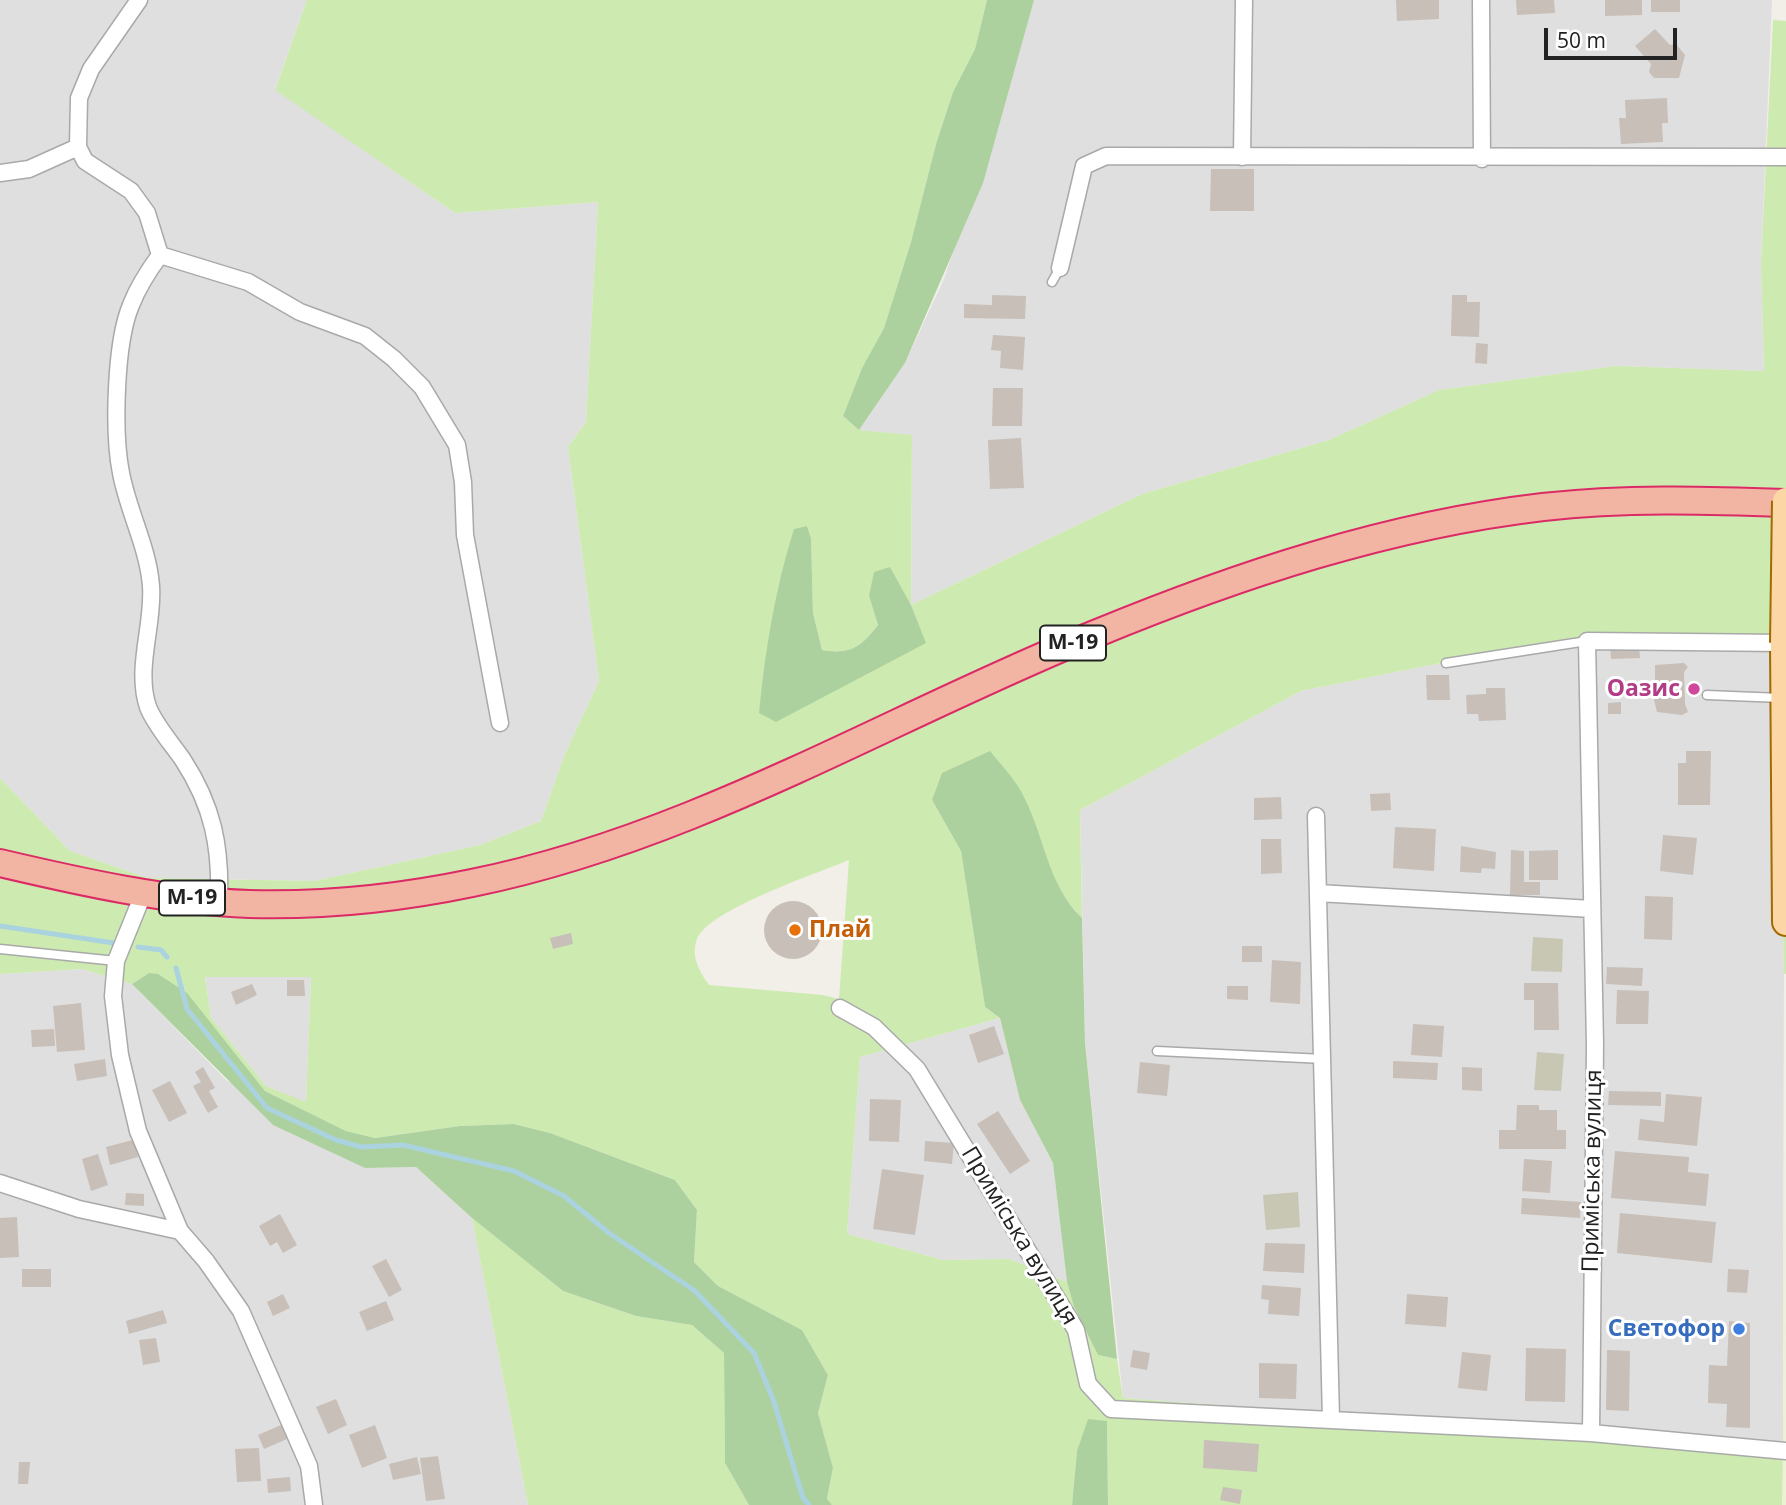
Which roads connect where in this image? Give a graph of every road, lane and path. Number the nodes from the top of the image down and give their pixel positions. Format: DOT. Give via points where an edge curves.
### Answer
graph roads {
  1 [pos="139,0"];
  2 [pos="1244,0"];
  3 [pos="1481,0"];
  4 [pos="78,147"];
  5 [pos="1242,158"];
  6 [pos="1786,158"];
  7 [pos="1482,159"];
  8 [pos="0,173"];
  9 [pos="160,255"];
  10 [pos="1056,275"];
  11 [pos="1786,502"];
  12 [pos="1587,641"];
  13 [pos="1784,643"];
  14 [pos="1446,663"];
  15 [pos="1707,695"];
  16 [pos="1784,698"];
  17 [pos="500,723"];
  18 [pos="1316,816"];
  19 [pos="1784,851"];
  20 [pos="0,863"];
  21 [pos="144,892"];
  22 [pos="1318,893"];
  23 [pos="219,901"];
  24 [pos="1592,909"];
  25 [pos="1786,922"];
  26 [pos="0,949"];
  27 [pos="116,961"];
  28 [pos="840,1008"];
  29 [pos="1157,1051"];
  30 [pos="1324,1059"];
  31 [pos="0,1182"];
  32 [pos="180,1231"];
  33 [pos="1331,1419"];
  34 [pos="1591,1433"];
  35 [pos="1786,1451"];
  36 [pos="314,1505"];
  1 -- 4 [label="street" via="91,69 79,98"];
  2 -- 5 [label="street"];
  3 -- 7 [label="street"];
  4 -- 8 [label="street" via="29,169"];
  4 -- 9 [label="street" via="85,160 131,191 147,213"];
  5 -- 7 [label="street"];
  5 -- 10 [label="street" via="1106,156 1084,166"];
  6 -- 7 [label="street"];
  9 -- 17 [label="street" via="248,282 300,312 365,335 422,387 457,445 465,535"];
  9 -- 23 [label="street" via="130,306 123,335 117,432 121,473 150,586 145,653 149,709 192,774 208,809 218,842"];
  11 -- 13 [label="main road, bridge"];
  11 -- 23 [label="highway, М-19" via="1634,500 1541,507 1356,542 1237,579 1093,634 681,821 603,849 468,884 387,897 262,904"];
  12 -- 13 [label="street"];
  12 -- 14 [label="lane"];
  12 -- 24 [label="street, Приміська вулиця"];
  13 -- 16 [label="main road"];
  15 -- 16 [label="lane"];
  16 -- 19 [label="main road"];
  18 -- 22 [label="street"];
  19 -- 25 [label="main road"];
  20 -- 21 [label="highway, М-19"];
  21 -- 23 [label="highway, М-19"];
  21 -- 27 [label="street"];
  22 -- 24 [label="street"];
  22 -- 30 [label="street"];
  24 -- 34 [label="street, Приміська вулиця"];
  26 -- 27 [label="lane"];
  27 -- 32 [label="street" via="113,996 120,1055 138,1131"];
  28 -- 33 [label="street, Приміська вулиця" via="874,1027 917,1069 1076,1330 1088,1384 1111,1409"];
  29 -- 30 [label="lane"];
  30 -- 33 [label="street"];
  31 -- 32 [label="street" via="79,1209"];
  32 -- 36 [label="street" via="241,1311 309,1466"];
  33 -- 34 [label="street, Приміська вулиця"];
  34 -- 35 [label="street, Приміська вулиця"];
}
